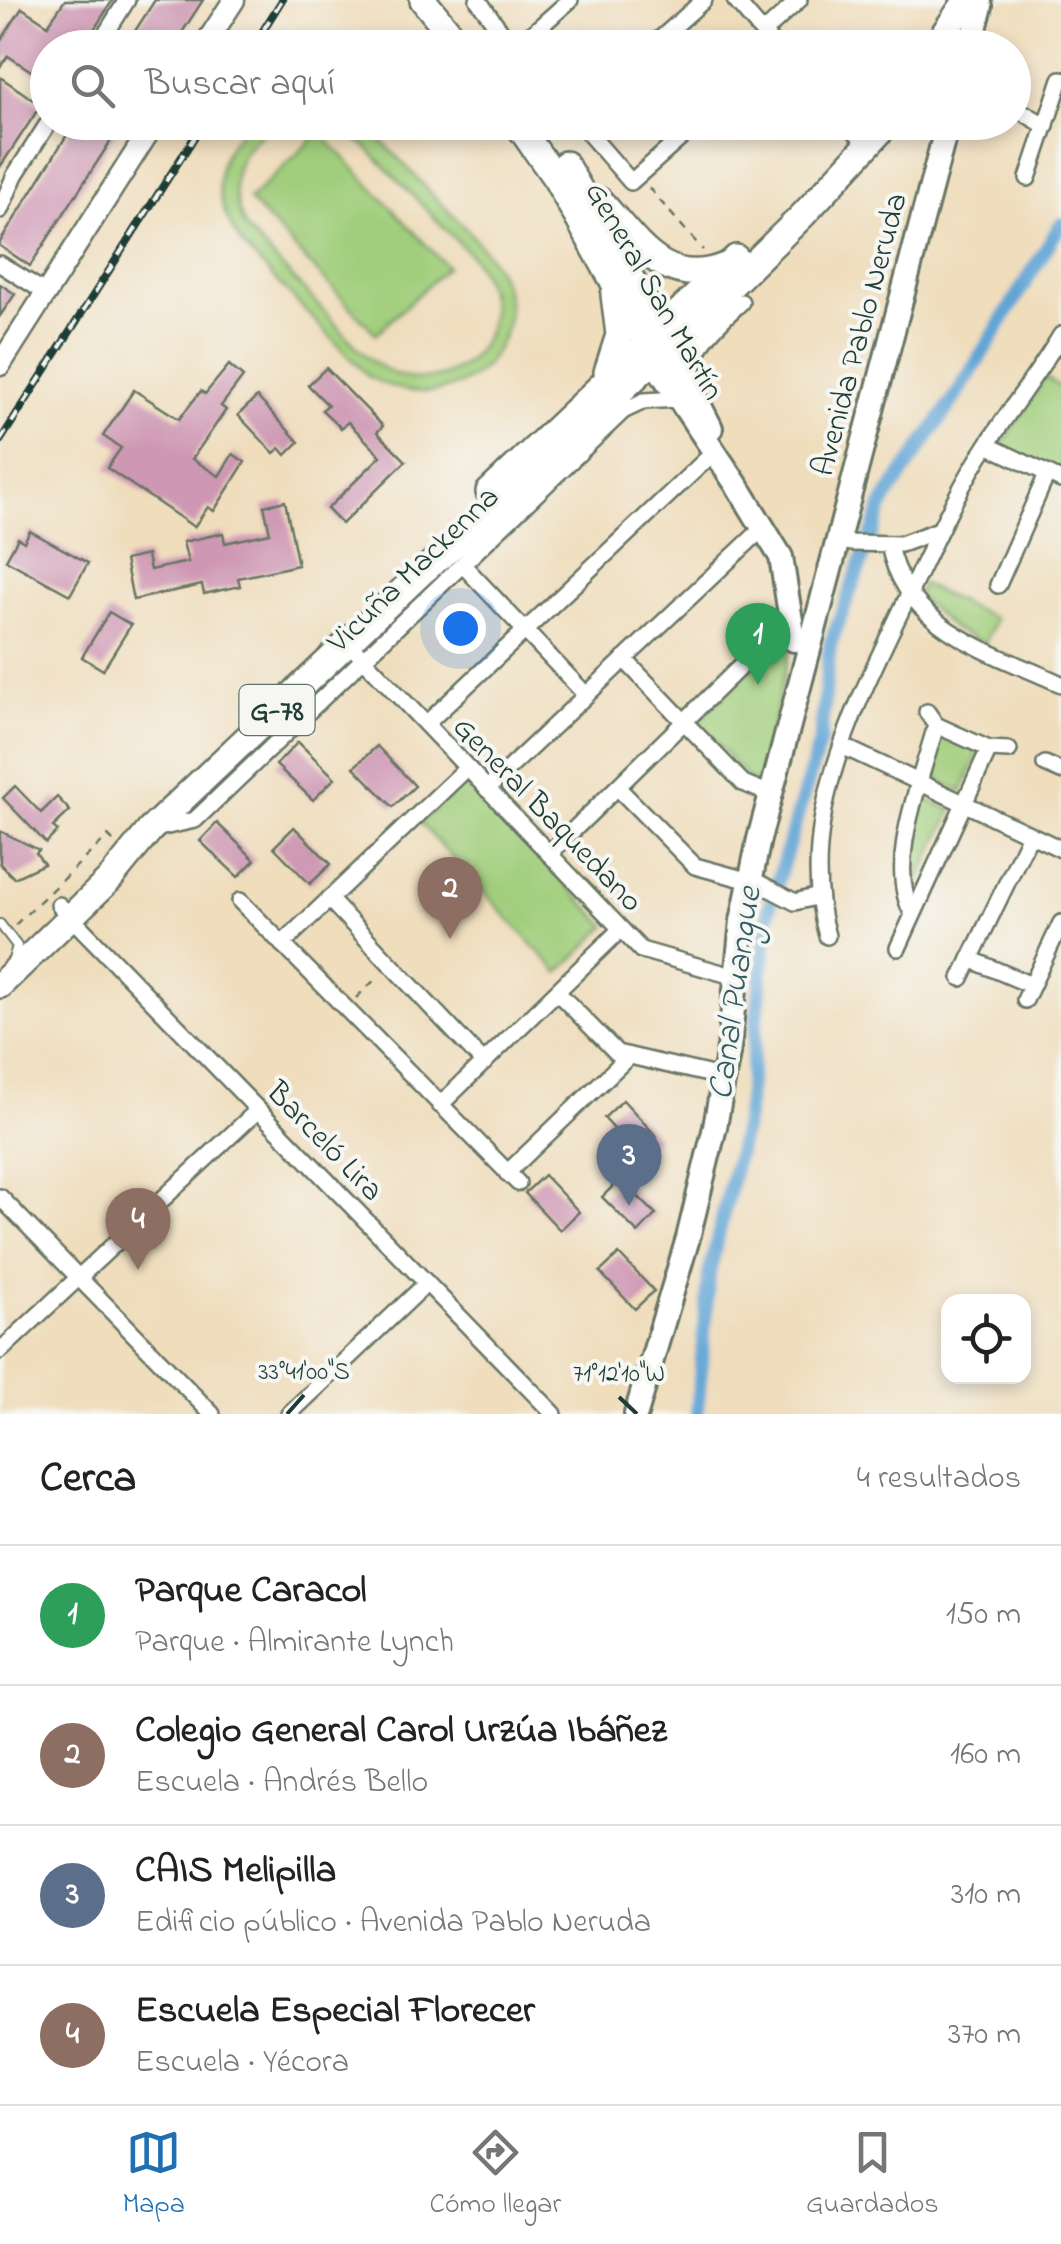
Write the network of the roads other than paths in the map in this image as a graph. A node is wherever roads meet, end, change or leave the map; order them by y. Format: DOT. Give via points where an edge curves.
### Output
graph roads {
  1 [pos="128,0"];
  2 [pos="234,0"];
  3 [pos="423,0"];
  4 [pos="478,0"];
  5 [pos="570,0"];
  6 [pos="704,0"];
  7 [pos="734,0"];
  8 [pos="798,0"];
  9 [pos="968,3"];
  10 [pos="109,30"];
  11 [pos="215,30"];
  12 [pos="447,30"];
  13 [pos="500,30"];
  14 [pos="535,30"];
  15 [pos="670,30"];
  16 [pos="761,30"];
  17 [pos="765,30"];
  18 [pos="948,30"];
  19 [pos="959,30"];
  20 [pos="969,30"];
  21 [pos="1061,79"];
  22 [pos="1031,117"];
  23 [pos="1046,126"];
  24 [pos="37,140"];
  25 [pos="144,140"];
  26 [pos="529,140"];
  27 [pos="544,140"];
  28 [pos="597,140"];
  29 [pos="679,140"];
  30 [pos="852,140"];
  31 [pos="855,140"];
  32 [pos="943,140"];
  33 [pos="568,167"];
  34 [pos="1028,178"];
  35 [pos="0,210"];
  36 [pos="0,264"];
  37 [pos="724,266"];
  38 [pos="603,267"];
  39 [pos="46,293"];
  40 [pos="741,302"];
  41 [pos="1061,335"];
  42 [pos="657,344"];
  43 [pos="1055,360"];
  44 [pos="0,365"];
  45 [pos="601,383"];
  46 [pos="686,396"];
  47 [pos="987,445"];
  48 [pos="713,454"];
  49 [pos="1054,477"];
  50 [pos="740,490"];
  51 [pos="764,528"];
  52 [pos="939,530"];
  53 [pos="836,539"];
  54 [pos="889,544"];
  55 [pos="787,563"];
  56 [pos="463,564"];
  57 [pos="826,568"];
  58 [pos="422,572"];
  59 [pos="998,586"];
  60 [pos="909,595"];
  61 [pos="802,620"];
  62 [pos="525,631"];
  63 [pos="356,651"];
  64 [pos="624,659"];
  65 [pos="1061,684"];
  66 [pos="586,695"];
  67 [pos="426,724"];
  68 [pos="686,724"];
  69 [pos="842,746"];
  70 [pos="989,750"];
  71 [pos="1009,750"];
  72 [pos="467,768"];
  73 [pos="921,783"];
  74 [pos="618,788"];
  75 [pos="487,789"];
  76 [pos="770,794"];
  77 [pos="964,804"];
  78 [pos="1030,835"];
  79 [pos="135,843"];
  80 [pos="1061,848"];
  81 [pos="549,854"];
  82 [pos="755,882"];
  83 [pos="814,897"];
  84 [pos="330,899"];
  85 [pos="240,901"];
  86 [pos="65,911"];
  87 [pos="913,914"];
  88 [pos="1061,923"];
  89 [pos="0,924"];
  90 [pos="621,929"];
  91 [pos="827,936"];
  92 [pos="282,944"];
  93 [pos="898,948"];
  94 [pos="970,959"];
  95 [pos="6,961"];
  96 [pos="736,977"];
  97 [pos="961,978"];
  98 [pos="557,992"];
  99 [pos="629,1056"];
  100 [pos="484,1063"];
  101 [pos="725,1078"];
  102 [pos="440,1105"];
  103 [pos="258,1110"];
  104 [pos="0,1196"];
  105 [pos="79,1278"];
  106 [pos="427,1283"];
  107 [pos="0,1351"];
  108 [pos="212,1414"];
  109 [pos="289,1414"];
  110 [pos="554,1414"];
  111 [pos="636,1414"];
  1 -- 10 [label="street"];
  2 -- 11 [label="street"];
  3 -- 12 [label="main road"];
  4 -- 13 [label="street"];
  5 -- 14 [label="street"];
  6 -- 15 [label="street"];
  7 -- 16 [label="street"];
  8 -- 17 [label="street"];
  9 -- 18 [label="main road"];
  9 -- 19 [label="main road"];
  9 -- 20 [label="main road"];
  21 -- 23 [label="street"];
  22 -- 23 [label="street"];
  23 -- 34 [label="street"];
  24 -- 35 [label="street"];
  25 -- 39 [label="street"];
  26 -- 38 [label="main road, General San Martín"];
  27 -- 33 [label="main road, General San Martín"];
  28 -- 29 [label="street" via="635,179"];
  30 -- 37 [label="main road, Vicuña Mackenna / G-78"];
  31 -- 42 [label="main road, Vicuña Mackenna / G-78" via="803,215"];
  32 -- 53 [label="main road, Avenida Pablo Neruda"];
  33 -- 37 [label="main road" via="653,260 687,273"];
  33 -- 42 [label="main road, General San Martín"];
  36 -- 39 [label="street"];
  37 -- 42 [label="main road, Vicuña Mackenna / G-78"];
  38 -- 42 [label="main road, General San Martín"];
  38 -- 45 [label="main road" via="619,328"];
  39 -- 44 [label="street"];
  40 -- 46 [label="street" via="700,345"];
  41 -- 43 [label="street"];
  42 -- 45 [label="main road, Vicuña Mackenna / G-78"];
  42 -- 46 [label="main road, General San Martín"];
  42 -- 58 [label="main road, Vicuña Mackenna / G-78" via="479,524"];
  43 -- 47 [label="street"];
  45 -- 58 [label="main road, Vicuña Mackenna / G-78" via="478,504"];
  46 -- 48 [label="main road, General San Martín"];
  46 -- 50 [label="main road, General San Martín"];
  46 -- 56 [label="street, Vicuña Mackenna" via="623,411"];
  47 -- 49 [label="street"];
  47 -- 52 [label="street"];
  48 -- 50 [label="main road, General San Martín"];
  48 -- 62 [label="street"];
  49 -- 59 [label="street"];
  50 -- 51 [label="main road, General San Martín"];
  51 -- 55 [label="main road, General San Martín"];
  51 -- 64 [label="street"];
  52 -- 54 [label="street"];
  52 -- 60 [label="street"];
  53 -- 54 [label="street"];
  53 -- 57 [label="main road, Avenida Pablo Neruda"];
  54 -- 60 [label="street"];
  55 -- 57 [label="main road" via="810,575"];
  55 -- 61 [label="main road, General San Martín"];
  56 -- 62 [label="street"];
  56 -- 63 [label="street, Vicuña Mackenna"];
  57 -- 61 [label="main road, Avenida Pablo Neruda"];
  58 -- 63 [label="main road, Vicuña Mackenna / G-78"];
  60 -- 65 [label="street" via="944,628"];
  60 -- 69 [label="street" via="864,683"];
  61 -- 68 [label="street"];
  61 -- 76 [label="main road, Avenida Pablo Neruda" via="792,704"];
  62 -- 66 [label="street"];
  62 -- 67 [label="street"];
  63 -- 67 [label="street, General Baquedano"];
  63 -- 79 [label="main road, Vicuña Mackenna / G-78"];
  63 -- 79 [label="street, Vicuña Mackenna" via="195,820"];
  64 -- 66 [label="street"];
  64 -- 68 [label="street"];
  66 -- 75 [label="street"];
  67 -- 72 [label="street, General Baquedano"];
  68 -- 74 [label="street"];
  68 -- 76 [label="street" via="743,782"];
  69 -- 73 [label="street"];
  69 -- 83 [label="street"];
  70 -- 71 [label="street"];
  70 -- 73 [label="street" via="932,718"];
  70 -- 77 [label="street"];
  72 -- 75 [label="street, General Baquedano"];
  72 -- 84 [label="street"];
  73 -- 77 [label="street"];
  73 -- 87 [label="street" via="902,868"];
  74 -- 81 [label="street"];
  74 -- 82 [label="street" via="692,864"];
  75 -- 81 [label="street, General Baquedano"];
  76 -- 82 [label="main road, Avenida Pablo Neruda"];
  77 -- 78 [label="street"];
  77 -- 87 [label="street"];
  78 -- 80 [label="street"];
  78 -- 94 [label="street"];
  79 -- 86 [label="main road, Vicuña Mackenna / G-78" via="110,879"];
  81 -- 90 [label="street, General Baquedano"];
  82 -- 83 [label="street" via="795,902"];
  82 -- 96 [label="main road, Avenida Pablo Neruda"];
  83 -- 91 [label="street"];
  84 -- 92 [label="street"];
  84 -- 100 [label="street"];
  85 -- 92 [label="street"];
  86 -- 95 [label="main road, Vicuña Mackenna / G-78"];
  86 -- 103 [label="street, Barceló Lira"];
  87 -- 93 [label="street"];
  88 -- 94 [label="street" via="1028,992"];
  89 -- 95 [label="lane"];
  90 -- 96 [label="street, General Baquedano" via="648,955"];
  90 -- 98 [label="street"];
  92 -- 102 [label="street"];
  94 -- 97 [label="street"];
  96 -- 101 [label="main road, Avenida Pablo Neruda"];
  98 -- 99 [label="street" via="617,1053"];
  98 -- 100 [label="street"];
  99 -- 101 [label="street"];
  99 -- 102 [label="street" via="512,1178"];
  100 -- 102 [label="street"];
  101 -- 111 [label="main road, Avenida Pablo Neruda" via="701,1189"];
  103 -- 105 [label="street"];
  103 -- 106 [label="street, Barceló Lira"];
  104 -- 105 [label="street"];
  105 -- 107 [label="street"];
  105 -- 108 [label="street"];
  106 -- 109 [label="street"];
  106 -- 110 [label="street, Barceló Lira"];
}
